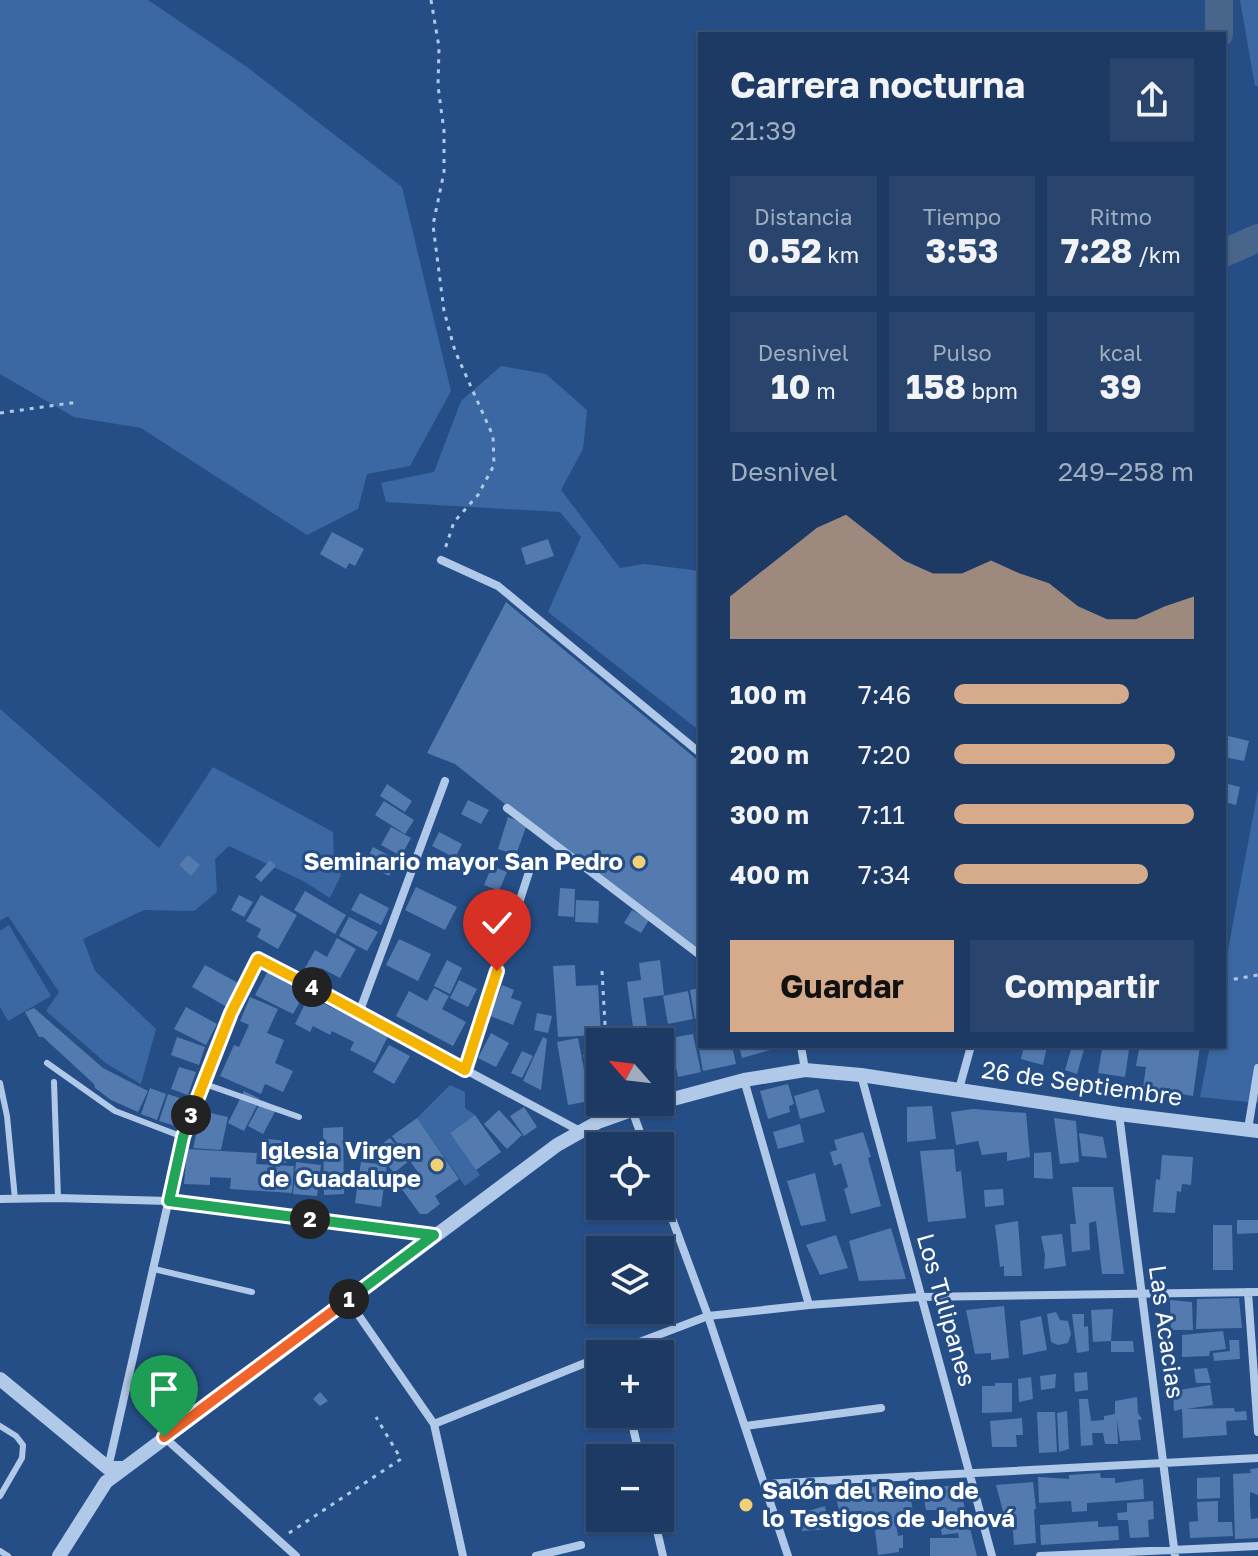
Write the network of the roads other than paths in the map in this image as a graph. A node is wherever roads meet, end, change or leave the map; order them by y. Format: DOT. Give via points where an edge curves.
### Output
graph roads {
  1 [pos="441,560"];
  2 [pos="698,751"];
  3 [pos="445,781"];
  4 [pos="507,808"];
  5 [pos="529,872"];
  6 [pos="698,953"];
  7 [pos="359,1013"];
  8 [pos="801,1048"];
  9 [pos="970,1048"];
  10 [pos="47,1063"];
  11 [pos="1258,1068"];
  12 [pos="465,1070"];
  13 [pos="805,1070"];
  14 [pos="861,1075"];
  15 [pos="744,1080"];
  16 [pos="54,1082"];
  17 [pos="0,1083"];
  18 [pos="202,1083"];
  19 [pos="959,1089"];
  20 [pos="674,1099"];
  21 [pos="1119,1114"];
  22 [pos="617,1116"];
  23 [pos="299,1117"];
  24 [pos="1253,1130"];
  25 [pos="580,1131"];
  26 [pos="183,1137"];
  27 [pos="58,1198"];
  28 [pos="0,1199"];
  29 [pos="15,1199"];
  30 [pos="169,1201"];
  31 [pos="673,1220"];
  32 [pos="434,1235"];
  33 [pos="154,1269"];
  34 [pos="252,1292"];
  35 [pos="1248,1292"];
  36 [pos="1258,1292"];
  37 [pos="1141,1294"];
  38 [pos="920,1297"];
  39 [pos="348,1300"];
  40 [pos="809,1305"];
  41 [pos="708,1316"];
  42 [pos="646,1340"];
  43 [pos="586,1363"];
  44 [pos="0,1379"];
  45 [pos="881,1408"];
  46 [pos="1,1424"];
  47 [pos="434,1424"];
  48 [pos="745,1426"];
  49 [pos="1258,1432"];
  50 [pos="164,1437"];
  51 [pos="1258,1458"];
  52 [pos="1164,1461"];
  53 [pos="112,1473"];
  54 [pos="971,1474"];
  55 [pos="764,1484"];
  56 [pos="0,1496"];
  57 [pos="657,1532"];
  58 [pos="581,1545"];
  59 [pos="1258,1546"];
  60 [pos="0,1551"];
  61 [pos="1174,1552"];
  62 [pos="8,1556"];
  63 [pos="59,1556"];
  64 [pos="296,1556"];
  65 [pos="463,1556"];
  66 [pos="536,1556"];
  67 [pos="663,1556"];
  68 [pos="788,1556"];
  69 [pos="992,1556"];
  70 [pos="1040,1556"];
  1 -- 2 [label="street" via="498,586"];
  3 -- 7 [label="street"];
  4 -- 6 [label="street"];
  5 -- 12 [label="street"];
  7 -- 12 [label="street"];
  7 -- 18 [label="street" via="258,959"];
  8 -- 13 [label="street"];
  9 -- 19 [label="street"];
  10 -- 26 [label="lane" via="115,1111"];
  11 -- 24 [label="street"];
  12 -- 25 [label="street"];
  13 -- 14 [label="street, 26 de Septiembre"];
  13 -- 15 [label="street, 26 de Septiembre"];
  14 -- 19 [label="street, 26 de Septiembre"];
  14 -- 38 [label="street, Los Tulipanes"];
  15 -- 20 [label="street, 26 de Septiembre"];
  15 -- 40 [label="street"];
  16 -- 27 [label="lane"];
  17 -- 29 [label="lane"];
  18 -- 23 [label="lane"];
  18 -- 26 [label="street"];
  19 -- 21 [label="street, 26 de Septiembre"];
  21 -- 24 [label="street, 26 de Septiembre"];
  21 -- 37 [label="street, Las Acacias"];
  22 -- 25 [label="street, 26 de Septiembre"];
  25 -- 32 [label="street, 26 de Septiembre"];
  26 -- 30 [label="street"];
  27 -- 29 [label="street"];
  27 -- 30 [label="street"];
  28 -- 29 [label="street"];
  30 -- 32 [label="street"];
  30 -- 33 [label="street"];
  31 -- 41 [label="street"];
  32 -- 39 [label="street, 26 de Septiembre"];
  33 -- 34 [label="lane"];
  33 -- 53 [label="street"];
  35 -- 36 [label="street"];
  35 -- 37 [label="street"];
  35 -- 49 [label="street"];
  37 -- 38 [label="street"];
  37 -- 52 [label="street, Las Acacias"];
  38 -- 40 [label="street"];
  38 -- 54 [label="street, Los Tulipanes"];
  39 -- 47 [label="street"];
  39 -- 50 [label="street, 26 de Septiembre"];
  40 -- 41 [label="street"];
  41 -- 42 [label="street"];
  41 -- 48 [label="street"];
  43 -- 47 [label="street"];
  44 -- 53 [label="street"];
  45 -- 48 [label="street"];
  46 -- 56 [label="lane" via="23,1445 22,1458"];
  47 -- 65 [label="street"];
  48 -- 55 [label="street"];
  50 -- 53 [label="street, 26 de Septiembre"];
  50 -- 64 [label="street"];
  51 -- 52 [label="street"];
  52 -- 54 [label="street"];
  52 -- 61 [label="street, Las Acacias"];
  53 -- 63 [label="street, 26 de Septiembre"];
  54 -- 55 [label="street"];
  54 -- 69 [label="street, Los Tulipanes"];
  55 -- 68 [label="street"];
  57 -- 67 [label="street"];
  58 -- 66 [label="street"];
  59 -- 61 [label="street"];
  60 -- 62 [label="lane"];
  61 -- 70 [label="street"];
}
